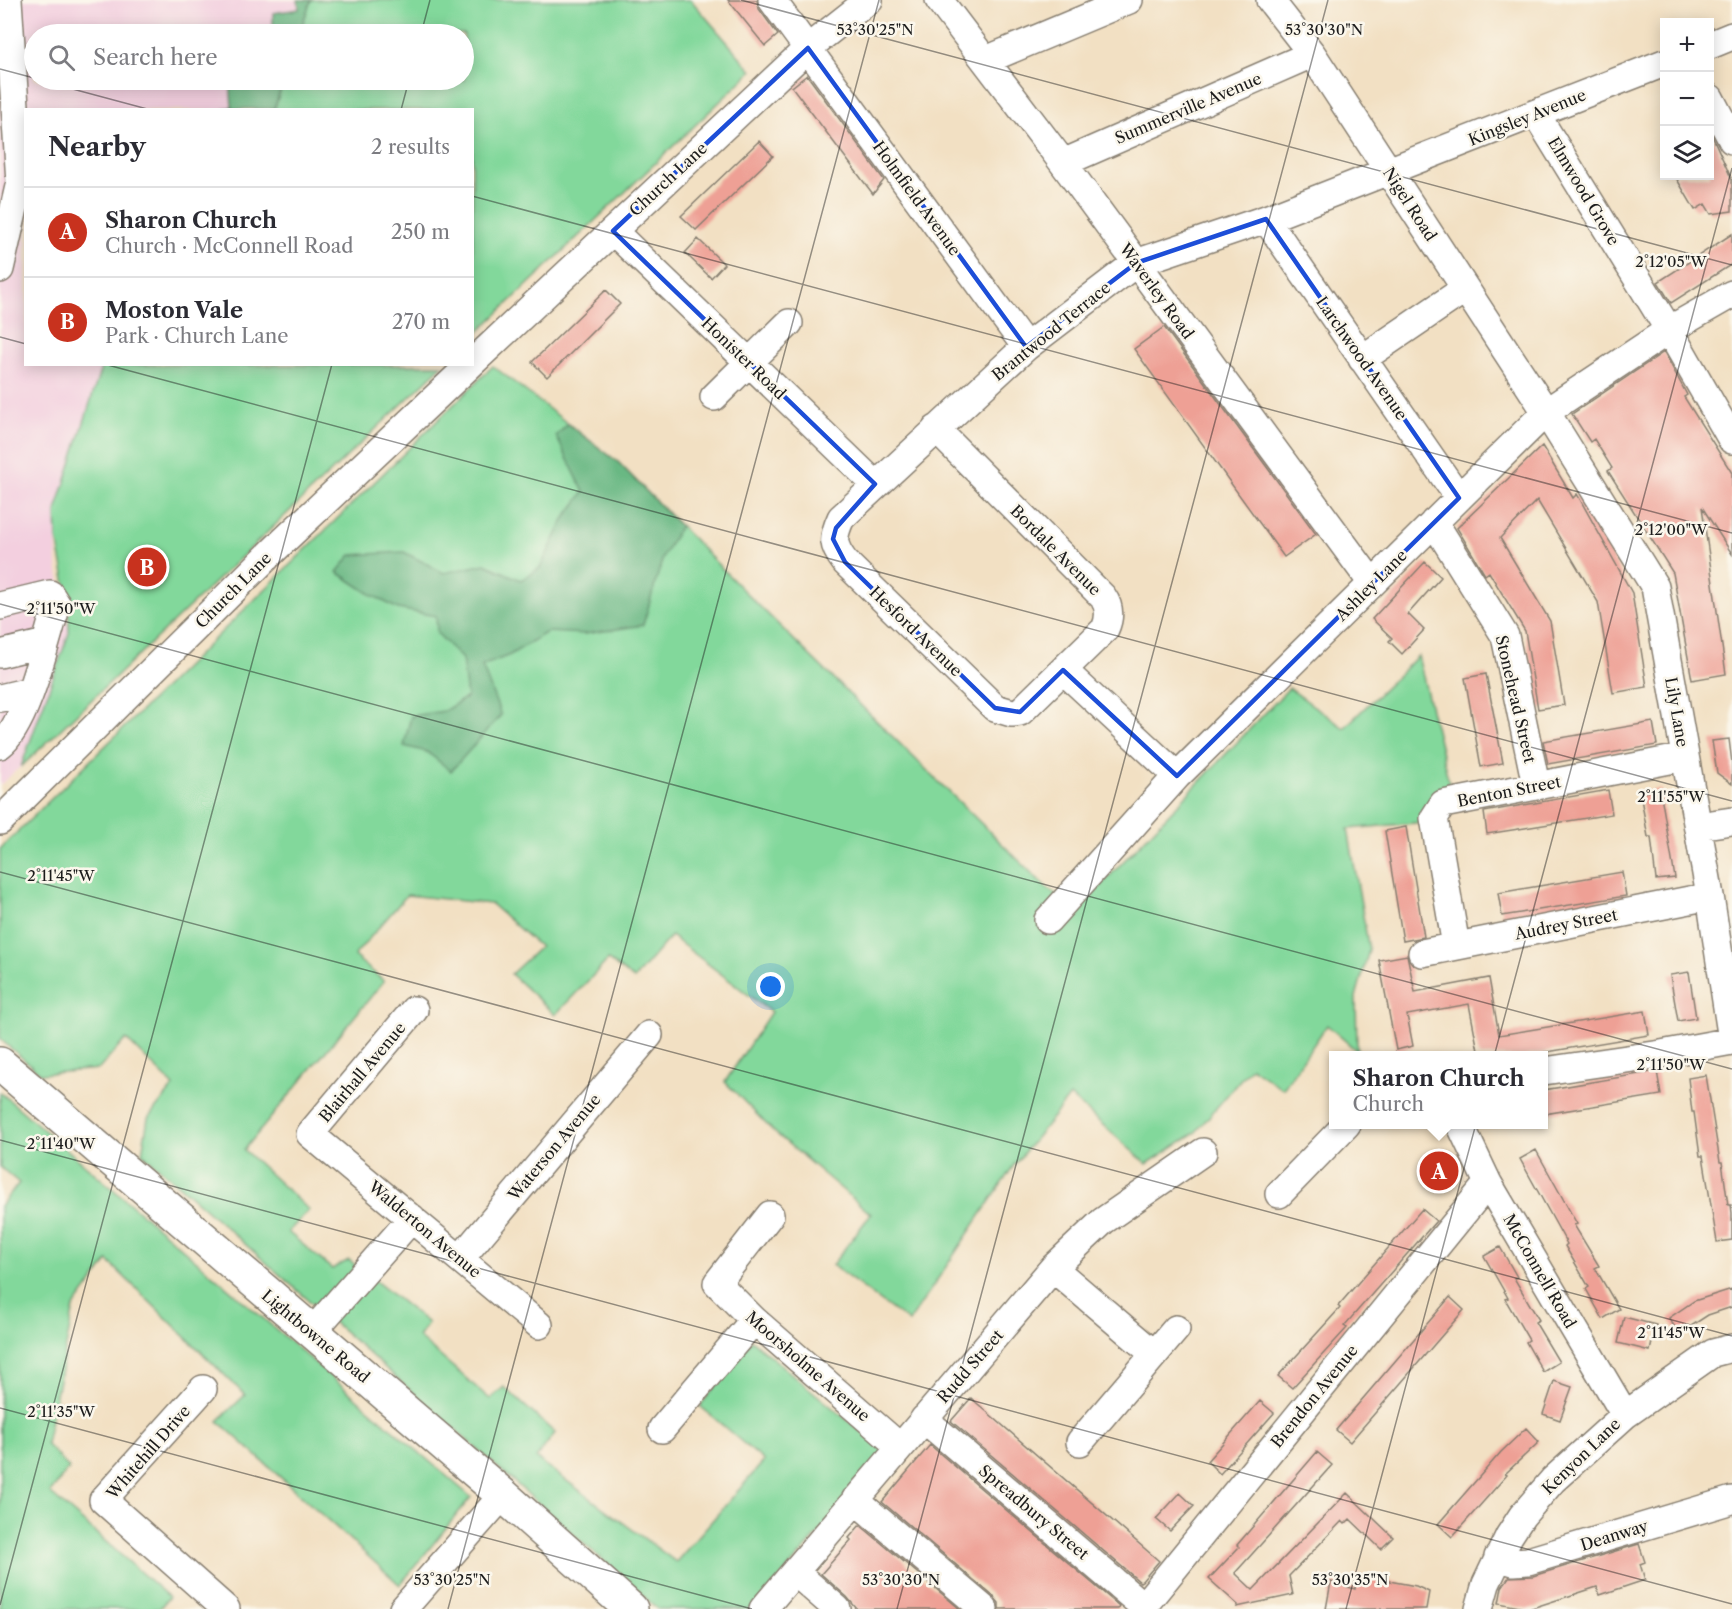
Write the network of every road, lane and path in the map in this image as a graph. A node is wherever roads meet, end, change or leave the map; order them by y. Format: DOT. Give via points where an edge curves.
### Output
graph roads {
  1 [pos="8,0"];
  2 [pos="771,0"];
  3 [pos="869,0"];
  4 [pos="939,0"];
  5 [pos="1129,0"];
  6 [pos="1270,0"];
  7 [pos="1732,36"];
  8 [pos="1714,43"];
  9 [pos="807,48"];
  10 [pos="1312,54"];
  11 [pos="986,60"];
  12 [pos="1660,65"];
  13 [pos="1714,106"];
  14 [pos="1536,114"];
  15 [pos="1732,140"];
  16 [pos="1063,163"];
  17 [pos="1389,172"];
  18 [pos="23,183"];
  19 [pos="1266,219"];
  20 [pos="613,231"];
  21 [pos="1136,263"];
  22 [pos="0,269"];
  23 [pos="1465,289"];
  24 [pos="1732,294"];
  25 [pos="789,323"];
  26 [pos="1669,330"];
  27 [pos="1026,347"];
  28 [pos="1362,359"];
  29 [pos="474,362"];
  30 [pos="749,362"];
  31 [pos="470,366"];
  32 [pos="714,397"];
  33 [pos="1546,412"];
  34 [pos="936,429"];
  35 [pos="1732,440"];
  36 [pos="876,484"];
  37 [pos="1460,498"];
  38 [pos="1434,522"];
  39 [pos="1372,583"];
  40 [pos="0,606"];
  41 [pos="45,643"];
  42 [pos="0,654"];
  43 [pos="1063,670"];
  44 [pos="30,691"];
  45 [pos="0,698"];
  46 [pos="0,746"];
  47 [pos="1685,757"];
  48 [pos="1177,776"];
  49 [pos="1536,785"];
  50 [pos="0,821"];
  51 [pos="1732,821"];
  52 [pos="1698,826"];
  53 [pos="1710,896"];
  54 [pos="1048,920"];
  55 [pos="1456,946"];
  56 [pos="1422,953"];
  57 [pos="414,1010"];
  58 [pos="649,1035"];
  59 [pos="1732,1041"];
  60 [pos="0,1064"];
  61 [pos="1548,1070"];
  62 [pos="1343,1129"];
  63 [pos="1462,1129"];
  64 [pos="310,1134"];
  65 [pos="1203,1152"];
  66 [pos="1488,1183"];
  67 [pos="1279,1194"];
  68 [pos="770,1215"];
  69 [pos="411,1218"];
  70 [pos="460,1259"];
  71 [pos="1053,1268"];
  72 [pos="754,1320"];
  73 [pos="539,1325"];
  74 [pos="1176,1329"];
  75 [pos="312,1332"];
  76 [pos="1732,1348"];
  77 [pos="1154,1354"];
  78 [pos="203,1389"];
  79 [pos="1624,1415"];
  80 [pos="924,1419"];
  81 [pos="662,1429"];
  82 [pos="1080,1442"];
  83 [pos="900,1447"];
  84 [pos="503,1495"];
  85 [pos="1732,1497"];
  86 [pos="855,1500"];
  87 [pos="1498,1557"];
  88 [pos="795,1572"];
  89 [pos="212,1605"];
  90 [pos="409,1607"];
  91 [pos="1142,1607"];
  92 [pos="631,1609"];
  93 [pos="763,1609"];
  94 [pos="837,1609"];
  95 [pos="984,1609"];
  96 [pos="1479,1609"];
  1 -- 18 [label="street"];
  2 -- 9 [label="street, Holmfield Avenue"];
  3 -- 9 [label="street, Church Lane"];
  4 -- 11 [label="street, Waverley Road"];
  5 -- 11 [label="street"];
  6 -- 10 [label="street, Nigel Road"];
  7 -- 8 [label="street"];
  9 -- 20 [label="street, Church Lane"];
  9 -- 27 [label="street, Holmfield Avenue"];
  10 -- 16 [label="street, Summerville Avenue"];
  10 -- 17 [label="street, Nigel Road"];
  11 -- 16 [label="street, Waverley Road"];
  12 -- 14 [label="street, Kingsley Avenue"];
  13 -- 15 [label="street"];
  14 -- 17 [label="street, Kingsley Avenue"];
  14 -- 26 [label="street, Elmwood Grove"];
  16 -- 21 [label="street, Waverley Road"];
  17 -- 19 [label="street, Brantwood Terrace"];
  17 -- 23 [label="street, Nigel Road"];
  18 -- 22 [label="street"];
  19 -- 21 [label="street, Brantwood Terrace"];
  19 -- 28 [label="street, Larchwood Avenue"];
  20 -- 29 [label="street, Church Lane"];
  20 -- 30 [label="street, Honister Road"];
  21 -- 27 [label="street, Brantwood Terrace"];
  21 -- 39 [label="street, Waverley Road"];
  23 -- 28 [label="street"];
  23 -- 33 [label="street, Nigel Road"];
  24 -- 26 [label="street, Ashley Lane"];
  25 -- 30 [label="street"];
  26 -- 33 [label="street, Ashley Lane"];
  26 -- 35 [label="street, Elmwood Grove"];
  27 -- 34 [label="street, Brantwood Terrace"];
  28 -- 37 [label="street, Larchwood Avenue"];
  30 -- 32 [label="street"];
  30 -- 36 [label="street, Honister Road"];
  31 -- 50 [label="street, Church Lane" via="276,548"];
  33 -- 37 [label="street, Ashley Lane"];
  33 -- 47 [label="street, Lily Lane" via="1655,587"];
  34 -- 36 [label="street, Brantwood Terrace"];
  34 -- 43 [label="street, Bordale Avenue" via="1108,604 1105,629"];
  36 -- 43 [label="street, Hesford Avenue" via="841,518 836,528 833,539 845,562 995,708 1020,712"];
  37 -- 38 [label="street, Ashley Lane"];
  38 -- 39 [label="street, Ashley Lane"];
  38 -- 49 [label="street, Stonehead Street" via="1505,636"];
  39 -- 48 [label="street, Ashley Lane"];
  40 -- 41 [label="street" via="50,594 57,605"];
  41 -- 42 [label="street"];
  41 -- 44 [label="street"];
  43 -- 48 [label="street"];
  44 -- 45 [label="street"];
  44 -- 46 [label="street" via="18,723"];
  47 -- 49 [label="street, Benton Street"];
  47 -- 52 [label="street, Lily Lane"];
  48 -- 54 [label="street, Ashley Lane"];
  49 -- 55 [label="street, Benton Street" via="1443,804 1434,818"];
  51 -- 52 [label="street"];
  52 -- 53 [label="street, Lily Lane"];
  53 -- 55 [label="street, Audrey Street"];
  53 -- 59 [label="street, Lily Lane"];
  55 -- 56 [label="street, Audrey Street"];
  57 -- 64 [label="street, Blairhall Avenue"];
  58 -- 70 [label="street, Waterson Avenue"];
  59 -- 61 [label="street"];
  60 -- 75 [label="main road, Lightbowne Road"];
  62 -- 67 [label="street"];
  63 -- 66 [label="street, McConnell Road"];
  64 -- 69 [label="street, Walderton Avenue"];
  65 -- 71 [label="street, Rudd Street" via="1103,1221"];
  66 -- 79 [label="street, McConnell Road"];
  66 -- 91 [label="street, Brendon Avenue"];
  68 -- 72 [label="street, Moorsholme Avenue" via="717,1283"];
  69 -- 70 [label="street, Walderton Avenue"];
  69 -- 75 [label="street"];
  70 -- 73 [label="street, Walderton Avenue"];
  71 -- 77 [label="street"];
  71 -- 80 [label="street, Rudd Street"];
  72 -- 81 [label="street"];
  72 -- 83 [label="street, Moorsholme Avenue"];
  74 -- 77 [label="street"];
  75 -- 84 [label="main road, Lightbowne Road"];
  76 -- 79 [label="street, Kenyon Lane" via="1713,1353"];
  77 -- 82 [label="street"];
  78 -- 89 [label="street, Whitehill Drive" via="103,1500"];
  79 -- 87 [label="street, Kenyon Lane" via="1553,1480 1522,1516"];
  80 -- 83 [label="street, Rudd Street"];
  80 -- 91 [label="street, Spreadbury Street"];
  83 -- 86 [label="street, Rudd Street"];
  84 -- 90 [label="street"];
  84 -- 92 [label="main road, Lightbowne Road"];
  85 -- 87 [label="street, Deanway" via="1528,1561"];
  86 -- 88 [label="street, Rudd Street"];
  86 -- 95 [label="street"];
  87 -- 96 [label="street, Kenyon Lane"];
  88 -- 93 [label="street, Rudd Street"];
  88 -- 94 [label="street"];
}
